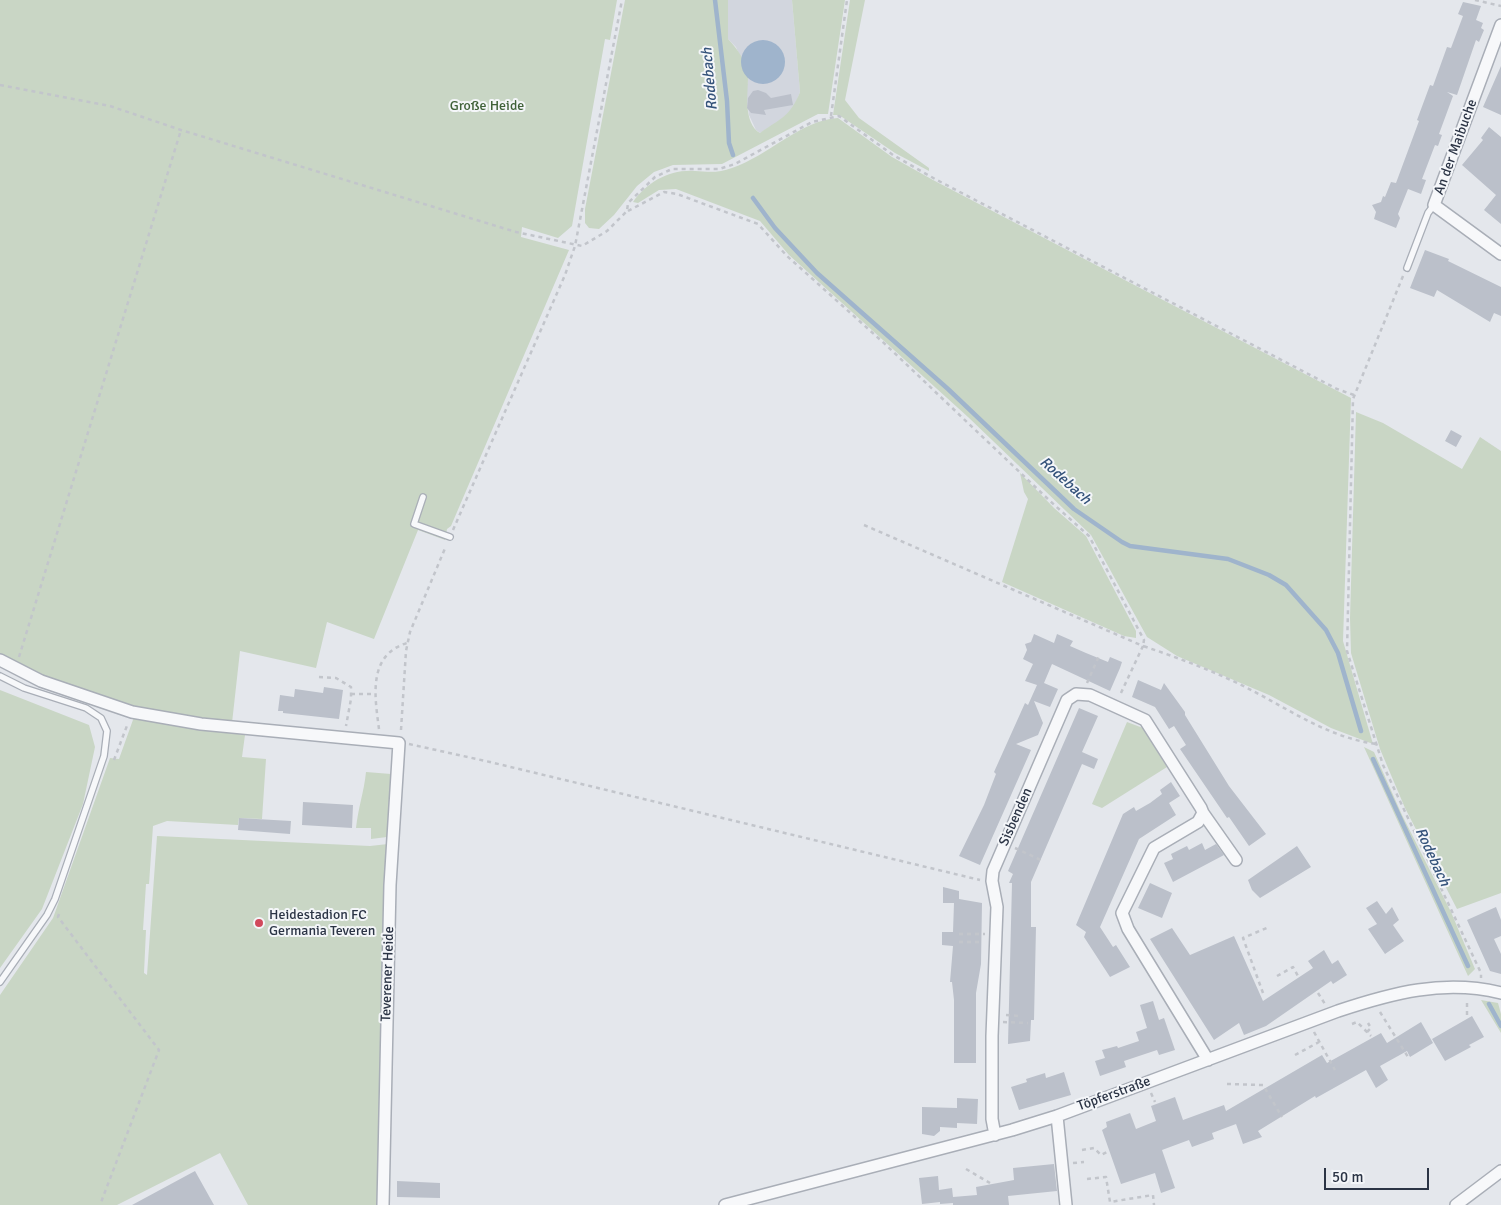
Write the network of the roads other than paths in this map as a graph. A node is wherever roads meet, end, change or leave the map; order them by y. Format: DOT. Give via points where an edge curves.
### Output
graph roads {
  1 [pos="1501,24"];
  2 [pos="1434,205"];
  3 [pos="1501,254"];
  4 [pos="1406,268"];
  5 [pos="423,497"];
  6 [pos="450,537"];
  7 [pos="0,660"];
  8 [pos="0,676"];
  9 [pos="1203,813"];
  10 [pos="1236,860"];
  11 [pos="0,982"];
  12 [pos="1501,993"];
  13 [pos="1208,1060"];
  14 [pos="1056,1116"];
  15 [pos="995,1134"];
  16 [pos="1501,1171"];
  17 [pos="382,1205"];
  18 [pos="725,1205"];
  19 [pos="1066,1205"];
  20 [pos="1456,1205"];
  1 -- 2 [label="street, An der Maibuche"];
  2 -- 3 [label="street"];
  2 -- 4 [label="lane, An der Maibuche"];
  5 -- 6 [label="lane" via="414,524"];
  7 -- 17 [label="street, Teverener Heide" via="56,686 132,712 201,724 399,743 390,884"];
  8 -- 11 [label="lane" via="24,688 86,708 102,718 107,731 104,756 55,899"];
  9 -- 10 [label="street"];
  9 -- 13 [label="street" via="1198,822 1154,848 1122,913 1128,930"];
  9 -- 15 [label="street, Sisbenden" via="1145,720 1082,694 1067,700 993,871 997,907 992,1022 992,1119"];
  12 -- 13 [label="street, Töpferstraße" via="1480,988 1408,990 1309,1022"];
  13 -- 14 [label="street, Töpferstraße"];
  14 -- 15 [label="street, Töpferstraße"];
  14 -- 19 [label="street"];
  15 -- 18 [label="street, Töpferstraße"];
  16 -- 20 [label="street"];
}
